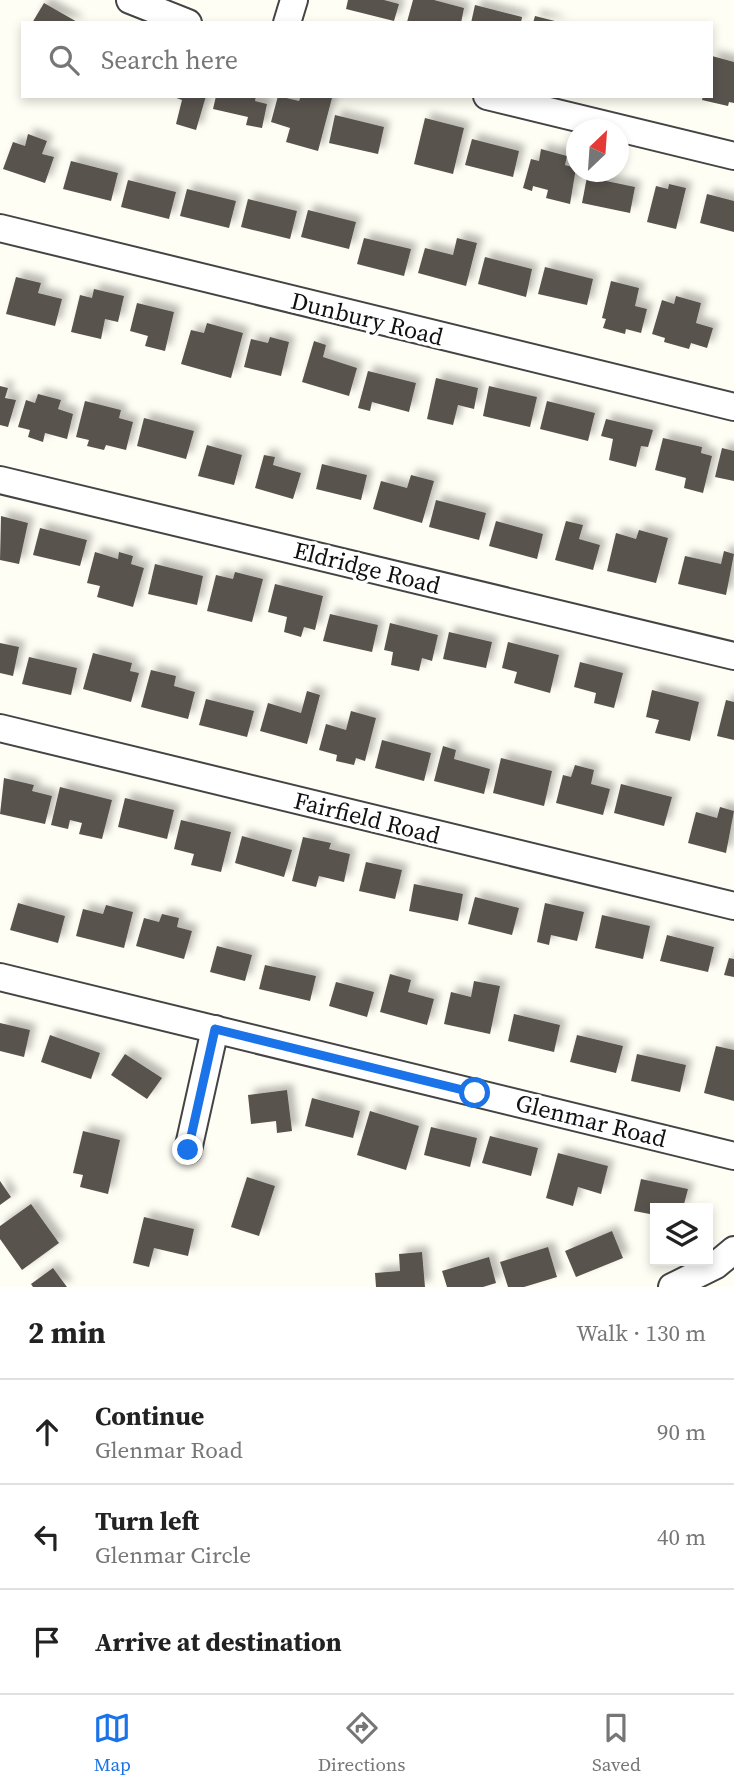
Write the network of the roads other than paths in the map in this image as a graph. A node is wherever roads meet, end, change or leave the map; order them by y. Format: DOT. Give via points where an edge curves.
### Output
graph roads {
  1 [pos="130,0"];
  2 [pos="294,0"];
  3 [pos="183,21"];
  4 [pos="289,21"];
  5 [pos="495,98"];
  6 [pos="734,156"];
  7 [pos="0,228"];
  8 [pos="734,407"];
  9 [pos="0,480"];
  10 [pos="734,656"];
  11 [pos="0,728"];
  12 [pos="734,906"];
  13 [pos="0,977"];
  14 [pos="215,1029"];
  15 [pos="188,1150"];
  16 [pos="734,1156"];
  17 [pos="734,1250"];
  18 [pos="672,1287"];
  1 -- 3 [label="street"];
  2 -- 4 [label="street"];
  5 -- 6 [label="street"];
  7 -- 8 [label="street, Dunbury Road"];
  9 -- 10 [label="street, Eldridge Road"];
  11 -- 12 [label="street, Fairfield Road"];
  13 -- 14 [label="street, Glenmar Road"];
  14 -- 15 [label="street"];
  14 -- 16 [label="street, Glenmar Road"];
  17 -- 18 [label="street" via="716,1265"];
}
